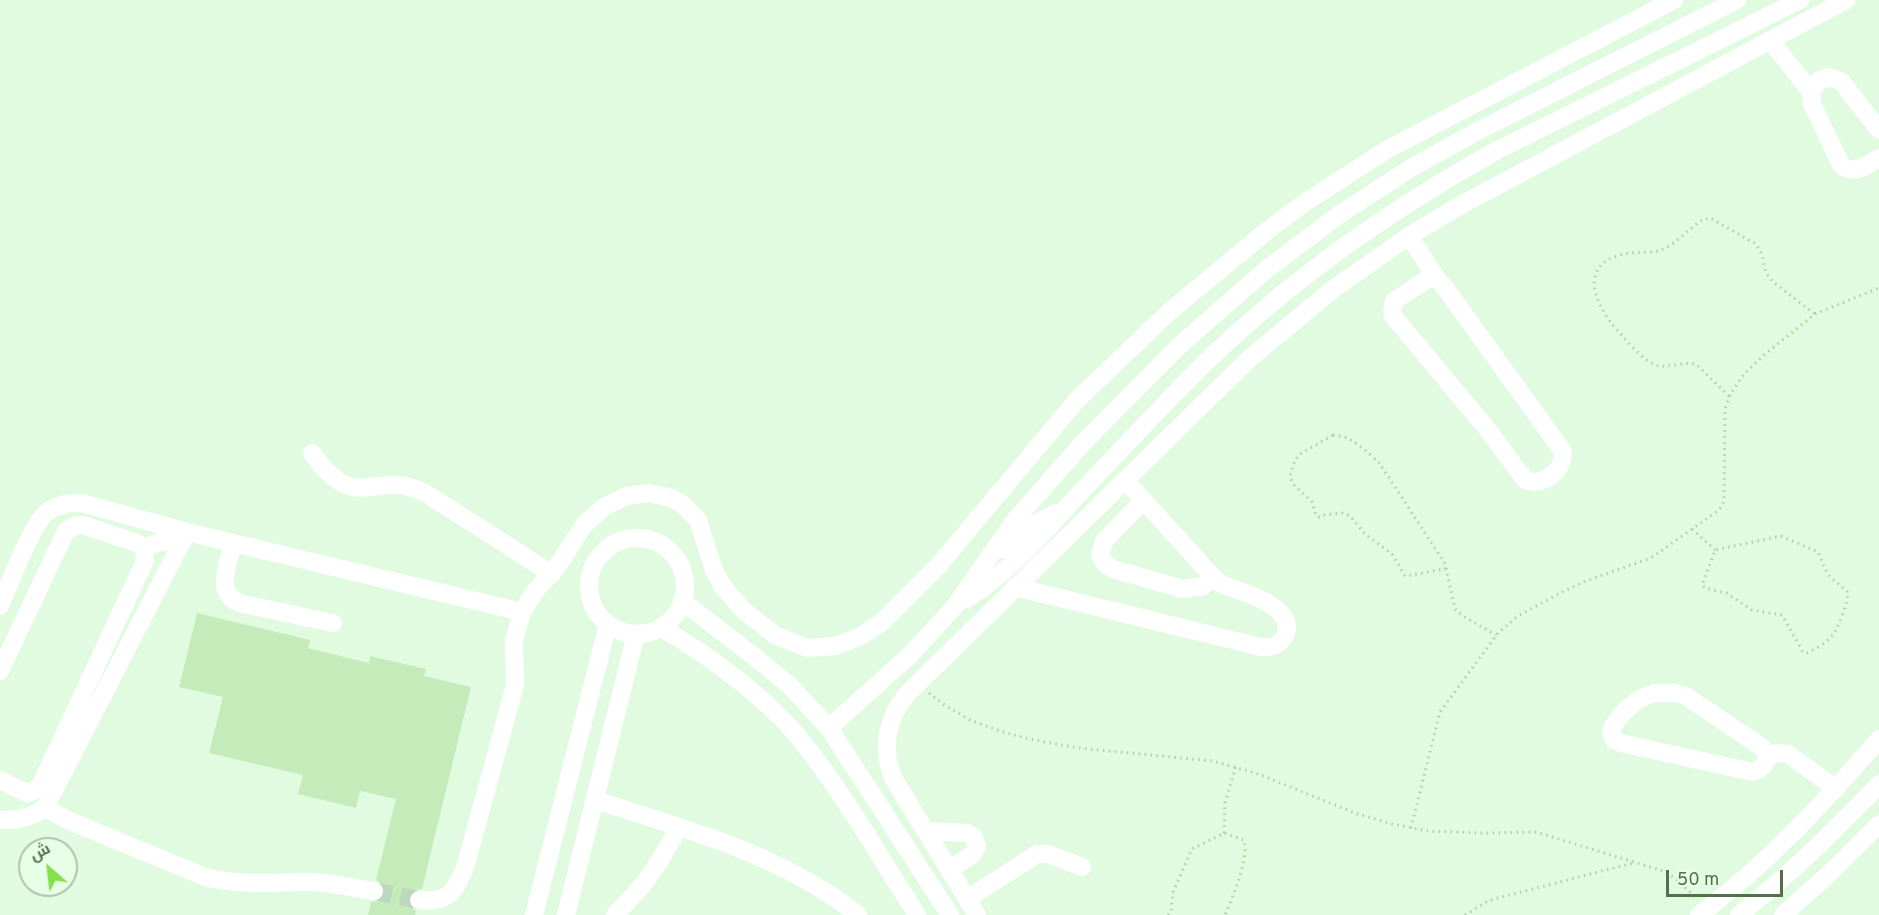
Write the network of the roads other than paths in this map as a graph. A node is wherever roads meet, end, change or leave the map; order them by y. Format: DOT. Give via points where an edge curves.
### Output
graph roads {
  1 [pos="1674,0"];
  2 [pos="1737,0"];
  3 [pos="1800,0"];
  4 [pos="1846,0"];
  5 [pos="1770,40"];
  6 [pos="1811,92"];
  7 [pos="1879,130"];
  8 [pos="1879,158"];
  9 [pos="1409,236"];
  10 [pos="1437,279"];
  11 [pos="312,453"];
  12 [pos="1125,480"];
  13 [pos="1144,500"];
  14 [pos="1064,511"];
  15 [pos="185,537"];
  16 [pos="233,543"];
  17 [pos="142,548"];
  18 [pos="992,555"];
  19 [pos="552,574"];
  20 [pos="1214,578"];
  21 [pos="1015,587"];
  22 [pos="682,601"];
  23 [pos="0,606"];
  24 [pos="956,606"];
  25 [pos="522,612"];
  26 [pos="333,623"];
  27 [pos="608,624"];
  28 [pos="660,628"];
  29 [pos="636,634"];
  30 [pos="898,666"];
  31 [pos="0,671"];
  32 [pos="918,683"];
  33 [pos="807,703"];
  34 [pos="785,722"];
  35 [pos="829,728"];
  36 [pos="1879,739"];
  37 [pos="1767,757"];
  38 [pos="0,780"];
  39 [pos="1879,784"];
  40 [pos="1835,788"];
  41 [pos="595,800"];
  42 [pos="45,808"];
  43 [pos="0,820"];
  44 [pos="1879,824"];
  45 [pos="679,827"];
  46 [pos="926,831"];
  47 [pos="1082,867"];
  48 [pos="949,870"];
  49 [pos="374,891"];
  50 [pos="967,899"];
  51 [pos="419,900"];
  52 [pos="1706,913"];
  53 [pos="534,915"];
  54 [pos="566,915"];
  55 [pos="615,915"];
  56 [pos="858,915"];
  57 [pos="918,915"];
  58 [pos="950,915"];
  59 [pos="977,915"];
  60 [pos="1739,915"];
  61 [pos="1783,915"];
  1 -- 19 [label="street" via="1388,149 1268,230 1169,312 1084,393 938,566 882,622 861,636 836,645 807,648 775,635 743,610 723,587 698,520 682,504 660,495 627,496 593,515"];
  2 -- 18 [label="street" via="1416,165 1303,241 1221,308 1140,384 1035,495"];
  3 -- 14 [label="street" via="1498,150 1373,225 1284,292 1234,336"];
  4 -- 5 [label="street"];
  5 -- 6 [label="street"];
  5 -- 9 [label="street"];
  6 -- 7 [label="street" via="1823,79 1841,81"];
  6 -- 8 [label="street" via="1812,104 1845,169 1856,171"];
  9 -- 10 [label="street"];
  9 -- 12 [label="street" via="1332,290 1249,359"];
  10 -- 10 [label="street" via="1562,450 1561,465 1542,481 1525,480 1393,316 1392,306 1398,297 1425,279"];
  11 -- 19 [label="street" via="332,477 351,487 396,484 427,494"];
  12 -- 13 [label="street"];
  12 -- 21 [label="street"];
  13 -- 20 [label="street"];
  13 -- 20 [label="street" via="1104,541 1100,550 1105,564 1183,589 1203,586"];
  14 -- 18 [label="street" via="1035,524"];
  14 -- 24 [label="street" via="985,587"];
  15 -- 16 [label="street"];
  15 -- 17 [label="street"];
  15 -- 23 [label="street" via="82,503 63,504 47,512 36,525"];
  15 -- 42 [label="street"];
  16 -- 25 [label="street"];
  16 -- 26 [label="street" via="224,579 231,598"];
  17 -- 31 [label="street" via="83,525 66,531"];
  17 -- 38 [label="street" via="144,563 41,784 27,793"];
  18 -- 24 [label="street"];
  19 -- 25 [label="street"];
  20 -- 21 [label="street" via="1280,610 1287,627 1279,644 1261,647"];
  21 -- 32 [label="street"];
  22 -- 27 [label="street" via="684,581 673,554 647,540 618,543 602,554 589,580 591,600"];
  22 -- 28 [label="street" via="674,616"];
  22 -- 33 [label="street" via="752,654"];
  24 -- 30 [label="street"];
  25 -- 51 [label="street" via="514,641 515,686 465,868 457,886 446,896 433,902"];
  27 -- 29 [label="street"];
  27 -- 53 [label="street"];
  28 -- 29 [label="street"];
  28 -- 34 [label="street" via="722,668"];
  29 -- 41 [label="street"];
  30 -- 32 [label="street"];
  30 -- 35 [label="street"];
  32 -- 46 [label="street" via="895,710 886,754 893,778"];
  33 -- 34 [label="street"];
  33 -- 35 [label="street"];
  34 -- 57 [label="street" via="818,763"];
  35 -- 58 [label="street"];
  36 -- 40 [label="street"];
  37 -- 37 [label="street" via="1758,744 1692,699 1674,693 1654,693 1636,700 1611,732 1614,740 1621,743 1752,772 1762,767"];
  37 -- 40 [label="street" via="1788,754"];
  39 -- 60 [label="street" via="1844,822"];
  40 -- 52 [label="street"];
  41 -- 45 [label="street"];
  41 -- 54 [label="street"];
  42 -- 43 [label="street" via="20,820"];
  42 -- 49 [label="street" via="205,877 256,884 311,882"];
  44 -- 61 [label="street"];
  45 -- 55 [label="street" via="642,886"];
  45 -- 56 [label="street" via="798,874"];
  46 -- 48 [label="street"];
  46 -- 48 [label="street" via="967,833 974,837 977,846 973,854"];
  47 -- 50 [label="street" via="1048,854 1037,854"];
  48 -- 50 [label="street"];
  50 -- 59 [label="street"];
}
